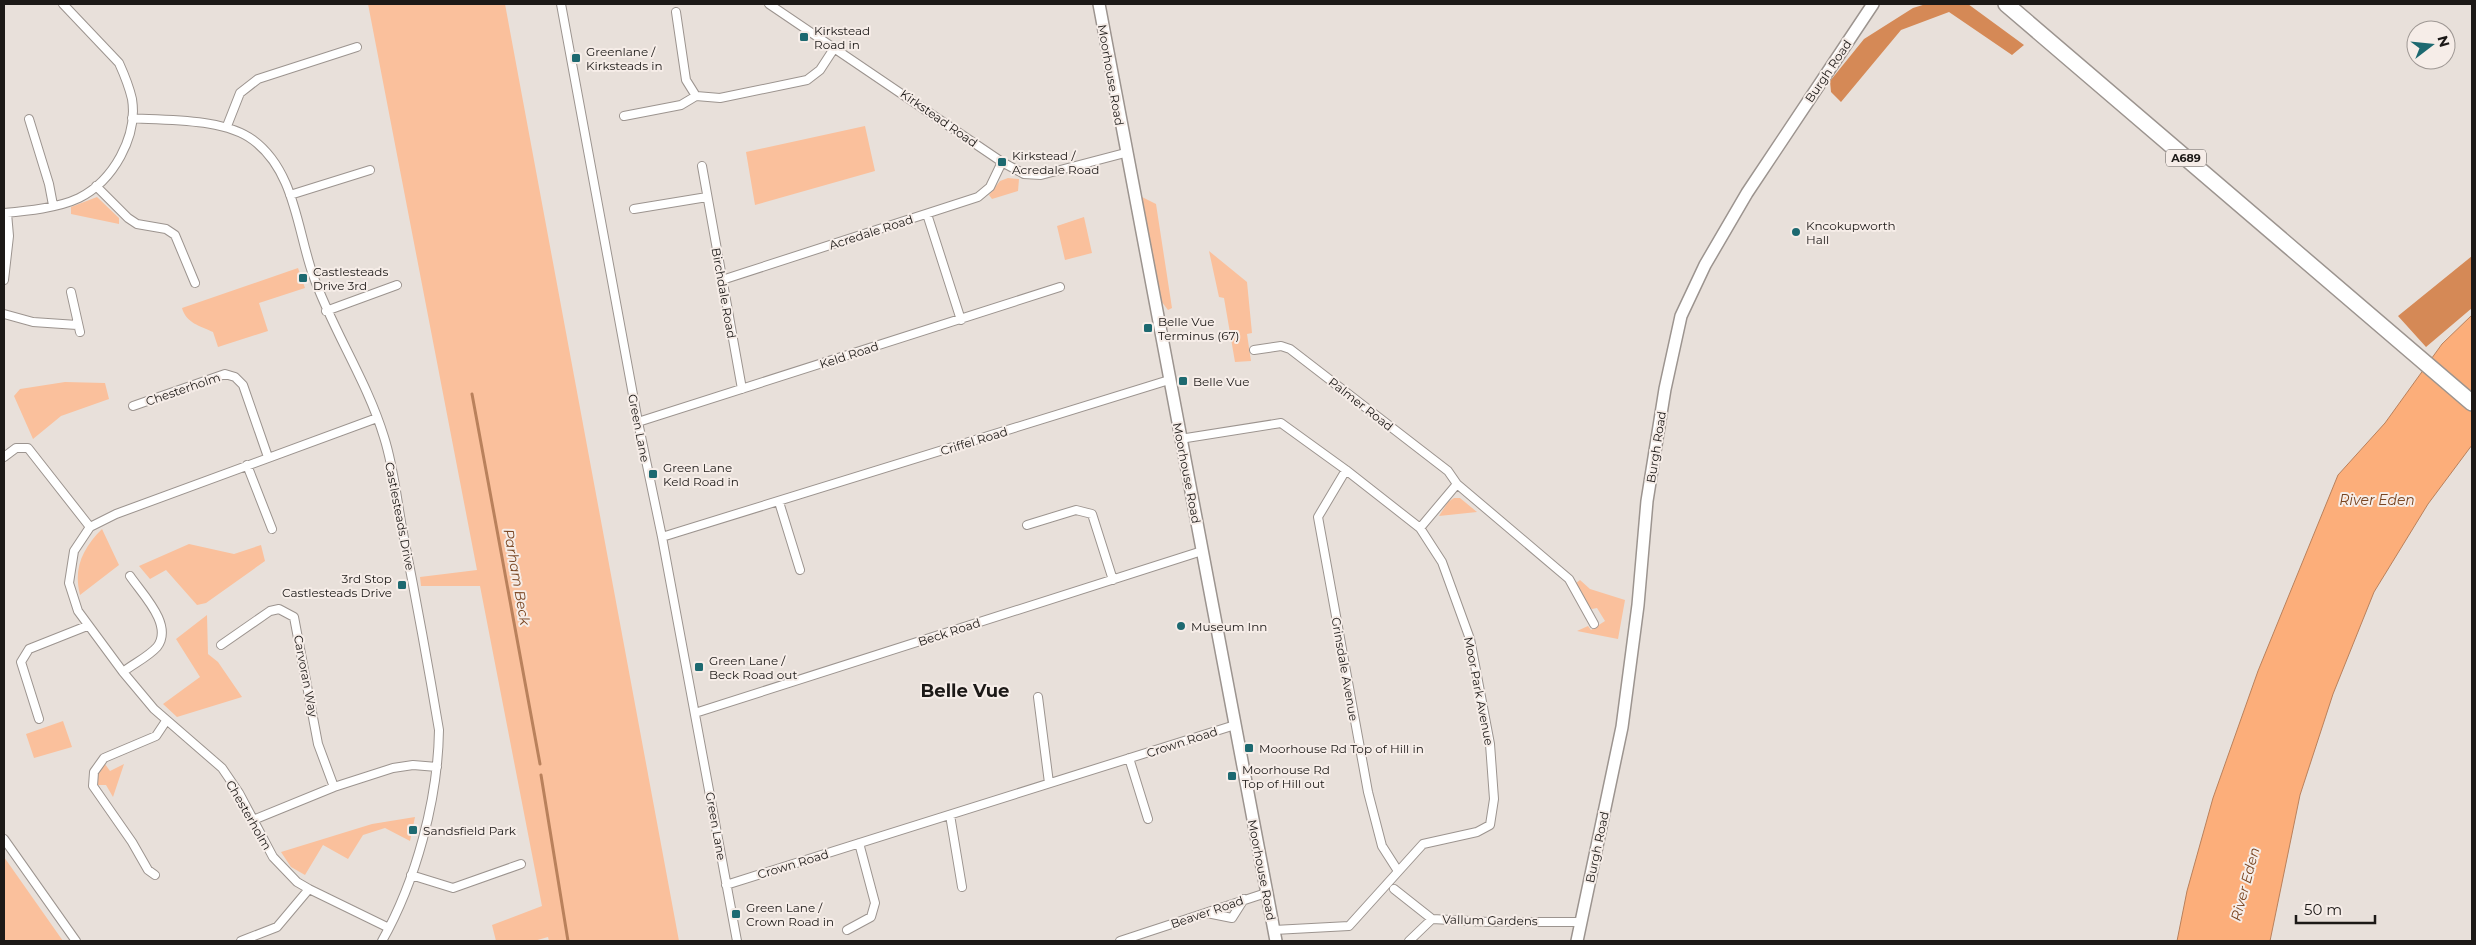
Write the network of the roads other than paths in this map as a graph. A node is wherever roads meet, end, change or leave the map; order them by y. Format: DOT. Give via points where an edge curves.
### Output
graph roads {
  1 [pos="63,4"];
  2 [pos="561,4"];
  3 [pos="769,4"];
  4 [pos="1099,4"];
  5 [pos="1874,4"];
  6 [pos="2006,4"];
  7 [pos="2016,9"];
  8 [pos="676,12"];
  9 [pos="835,47"];
  10 [pos="357,48"];
  11 [pos="696,96"];
  12 [pos="624,116"];
  13 [pos="132,118"];
  14 [pos="29,119"];
  15 [pos="227,126"];
  16 [pos="1125,153"];
  17 [pos="1002,162"];
  18 [pos="702,166"];
  19 [pos="370,170"];
  20 [pos="96,186"];
  21 [pos="290,196"];
  22 [pos="706,197"];
  23 [pos="53,205"];
  24 [pos="634,209"];
  25 [pos="5,213"];
  26 [pos="927,214"];
  27 [pos="4,280"];
  28 [pos="722,280"];
  29 [pos="195,282"];
  30 [pos="396,284"];
  31 [pos="1060,287"];
  32 [pos="70,292"];
  33 [pos="326,312"];
  34 [pos="4,314"];
  35 [pos="961,320"];
  36 [pos="1254,350"];
  37 [pos="1169,380"];
  38 [pos="742,390"];
  39 [pos="2472,403"];
  40 [pos="133,406"];
  41 [pos="377,418"];
  42 [pos="638,422"];
  43 [pos="1180,439"];
  44 [pos="4,457"];
  45 [pos="268,457"];
  46 [pos="247,465"];
  47 [pos="1346,470"];
  48 [pos="1457,484"];
  49 [pos="779,502"];
  50 [pos="1027,525"];
  51 [pos="90,527"];
  52 [pos="1420,528"];
  53 [pos="272,529"];
  54 [pos="662,537"];
  55 [pos="1202,551"];
  56 [pos="800,570"];
  57 [pos="130,576"];
  58 [pos="1113,580"];
  59 [pos="1594,624"];
  60 [pos="87,626"];
  61 [pos="221,645"];
  62 [pos="123,672"];
  63 [pos="1038,697"];
  64 [pos="696,713"];
  65 [pos="39,719"];
  66 [pos="166,721"];
  67 [pos="1235,725"];
  68 [pos="1129,758"];
  69 [pos="437,767"];
  70 [pos="1049,783"];
  71 [pos="334,787"];
  72 [pos="950,814"];
  73 [pos="1148,819"];
  74 [pos="253,820"];
  75 [pos="4,838"];
  76 [pos="859,843"];
  77 [pos="521,864"];
  78 [pos="1398,871"];
  79 [pos="155,875"];
  80 [pos="411,875"];
  81 [pos="726,885"];
  82 [pos="962,887"];
  83 [pos="309,889"];
  84 [pos="1394,889"];
  85 [pos="1266,893"];
  86 [pos="1244,899"];
  87 [pos="1206,912"];
  88 [pos="1432,919"];
  89 [pos="1581,922"];
  90 [pos="389,928"];
  91 [pos="847,930"];
  92 [pos="1275,936"];
  93 [pos="76,941"];
  94 [pos="241,941"];
  95 [pos="382,941"];
  96 [pos="737,941"];
  97 [pos="1120,941"];
  98 [pos="1409,941"];
  99 [pos="1577,941"];
  1 -- 13 [label="street" via="119,63 132,100"];
  2 -- 42 [label="street, Green Lane"];
  3 -- 9 [label="street, Kirkstead Road"];
  4 -- 16 [label="street, Moorhouse Road"];
  5 -- 89 [label="street, Burgh Road" via="1747,193 1705,265 1681,316 1665,389 1647,502 1622,727"];
  6 -- 7 [label="highway, A689"];
  7 -- 39 [label="highway, A689"];
  8 -- 11 [label="street" via="686,80"];
  9 -- 11 [label="street" via="820,70 807,80 720,98"];
  9 -- 17 [label="street, Kirkstead Road"];
  10 -- 15 [label="street" via="258,79 240,93"];
  11 -- 12 [label="street" via="681,105"];
  13 -- 15 [label="street, Castlesteads Drive"];
  13 -- 20 [label="street" via="127,144 113,169"];
  14 -- 23 [label="street"];
  15 -- 21 [label="street, Castlesteads Drive" via="253,140 272,159"];
  16 -- 17 [label="street, Kirkstead Road" via="1041,175 1024,174"];
  16 -- 37 [label="street, Moorhouse Road"];
  17 -- 26 [label="street, Acredale Road" via="990,187 978,197"];
  18 -- 22 [label="street, Birchdale Road"];
  19 -- 21 [label="street"];
  20 -- 23 [label="street" via="79,198"];
  20 -- 29 [label="street" via="137,224 166,229 175,235"];
  21 -- 33 [label="street, Castlesteads Drive" via="308,263"];
  22 -- 24 [label="street"];
  22 -- 28 [label="street, Birchdale Road"];
  23 -- 25 [label="street"];
  25 -- 27 [label="street" via="9,236"];
  26 -- 28 [label="street, Acredale Road"];
  26 -- 35 [label="street"];
  28 -- 38 [label="street, Birchdale Road"];
  30 -- 33 [label="street"];
  31 -- 35 [label="street, Keld Road"];
  32 -- 34 [label="street" via="79,328 33,322"];
  33 -- 41 [label="street, Castlesteads Drive"];
  35 -- 38 [label="street, Keld Road"];
  36 -- 48 [label="street, Palmer Road" via="1281,346 1290,349 1448,471"];
  37 -- 43 [label="street, Moorhouse Road"];
  37 -- 49 [label="street, Criffel Road"];
  38 -- 42 [label="street, Keld Road"];
  40 -- 45 [label="street, Chesterholm" via="225,374 243,385"];
  41 -- 45 [label="street, Chesterholm"];
  41 -- 69 [label="street, Castlesteads Drive" via="389,458 439,730"];
  42 -- 54 [label="street, Green Lane"];
  43 -- 47 [label="street, Moor Park Avenue" via="1281,423"];
  43 -- 55 [label="street, Moorhouse Road"];
  44 -- 51 [label="street" via="16,448 28,448"];
  45 -- 46 [label="street, Chesterholm"];
  46 -- 51 [label="street, Chesterholm" via="116,514"];
  46 -- 53 [label="street"];
  47 -- 52 [label="street, Moor Park Avenue"];
  47 -- 78 [label="street, Grinsdale Avenue" via="1318,516 1368,792 1382,846"];
  48 -- 52 [label="street"];
  48 -- 59 [label="street, Palmer Road" via="1569,578"];
  49 -- 54 [label="street, Criffel Road"];
  49 -- 56 [label="street"];
  50 -- 58 [label="street" via="1076,510 1092,514"];
  51 -- 60 [label="street, Chesterholm" via="74,550 69,583 78,611"];
  52 -- 78 [label="street, Moor Park Avenue" via="1442,562 1470,639 1490,744 1494,799 1490,825 1477,832 1423,844"];
  54 -- 64 [label="street, Green Lane"];
  55 -- 58 [label="street, Beck Road"];
  55 -- 67 [label="street, Moorhouse Road"];
  57 -- 62 [label="street" via="161,622 163,636 156,647"];
  58 -- 64 [label="street, Beck Road"];
  60 -- 62 [label="street, Chesterholm"];
  60 -- 65 [label="street" via="28,649 24,654 21,662"];
  61 -- 71 [label="street, Carvoran Way" via="270,611 279,609 294,617 318,744"];
  62 -- 66 [label="street, Chesterholm"];
  63 -- 70 [label="street"];
  64 -- 81 [label="street, Green Lane"];
  66 -- 74 [label="street, Chesterholm" via="222,768"];
  66 -- 79 [label="street" via="156,736 104,758 94,772 93,786 148,870"];
  67 -- 68 [label="street, Crown Road"];
  67 -- 85 [label="street, Moorhouse Road"];
  68 -- 70 [label="street, Crown Road"];
  68 -- 73 [label="street, Crown Road"];
  69 -- 71 [label="street" via="413,765 393,768"];
  69 -- 80 [label="street, Castlesteads Drive"];
  70 -- 72 [label="street, Crown Road"];
  71 -- 74 [label="street"];
  72 -- 76 [label="street, Crown Road"];
  72 -- 82 [label="street"];
  74 -- 83 [label="street, Chesterholm" via="281,868"];
  75 -- 93 [label="street"];
  76 -- 81 [label="street, Crown Road"];
  76 -- 91 [label="street" via="875,903 872,917"];
  77 -- 80 [label="street" via="453,888"];
  78 -- 92 [label="street, Moor Park Avenue" via="1348,926"];
  80 -- 90 [label="street, Castlesteads Drive"];
  81 -- 96 [label="street, Green Lane"];
  83 -- 90 [label="street, Chesterholm"];
  83 -- 94 [label="street" via="277,927"];
  84 -- 88 [label="street"];
  85 -- 86 [label="street, Beaver Road"];
  85 -- 92 [label="street, Moorhouse Road"];
  86 -- 87 [label="street, Beaver Road"];
  86 -- 87 [label="street" via="1232,918"];
  87 -- 97 [label="street, Beaver Road"];
  88 -- 89 [label="street, Vallum Gardens"];
  88 -- 98 [label="street, Vallum Gardens"];
  89 -- 99 [label="street, Burgh Road"];
  90 -- 95 [label="street, Castlesteads Drive"];
}
